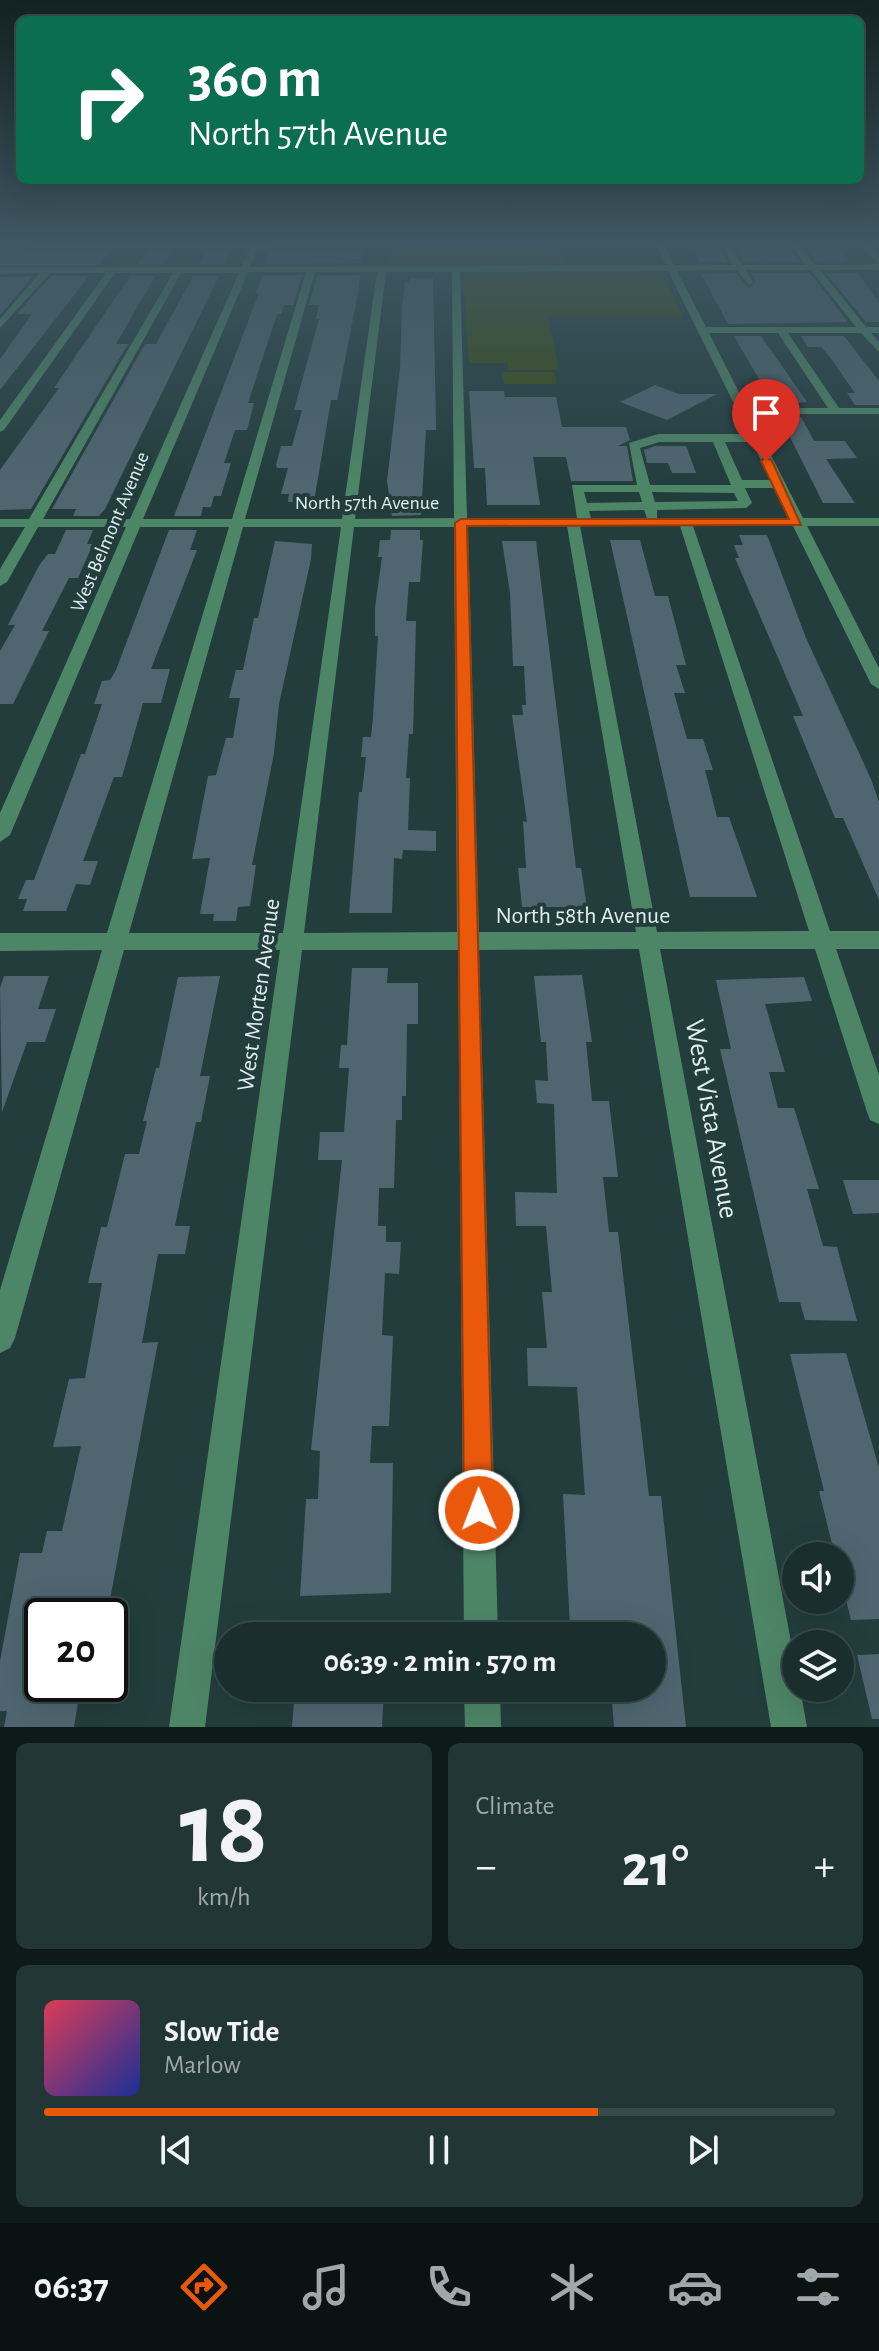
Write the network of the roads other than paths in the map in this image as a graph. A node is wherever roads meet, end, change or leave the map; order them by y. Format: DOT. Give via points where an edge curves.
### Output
graph roads {
  1 [pos="73,326"];
  2 [pos="147,326"];
  3 [pos="221,326"];
  4 [pos="295,326"];
  5 [pos="375,326"];
  6 [pos="457,326"];
  7 [pos="701,326"];
  8 [pos="860,326"];
  9 [pos="703,330"];
  10 [pos="781,330"];
  11 [pos="864,330"];
  12 [pos="879,330"];
  13 [pos="879,349"];
  14 [pos="742,411"];
  15 [pos="836,411"];
  16 [pos="879,411"];
  17 [pos="0,428"];
  18 [pos="718,438"];
  19 [pos="755,438"];
  20 [pos="778,484"];
  21 [pos="738,486"];
  22 [pos="644,488"];
  23 [pos="649,506"];
  24 [pos="580,517"];
  25 [pos="654,522"];
  26 [pos="685,522"];
  27 [pos="797,522"];
  28 [pos="879,522"];
  29 [pos="0,523"];
  30 [pos="34,523"];
  31 [pos="237,523"];
  32 [pos="349,523"];
  33 [pos="461,523"];
  34 [pos="136,524"];
  35 [pos="0,582"];
  36 [pos="879,684"];
  37 [pos="0,835"];
  38 [pos="879,940"];
  39 [pos="649,941"];
  40 [pos="822,941"];
  41 [pos="0,942"];
  42 [pos="116,942"];
  43 [pos="292,942"];
  44 [pos="468,942"];
  45 [pos="879,1112"];
  46 [pos="0,1338"];
  47 [pos="481,1622"];
  48 [pos="482,1702"];
  49 [pos="187,1727"];
  50 [pos="483,1727"];
  51 [pos="789,1727"];
  1 -- 17 [label="street"];
  2 -- 30 [label="street"];
  3 -- 34 [label="street, West Belmont Avenue"];
  4 -- 31 [label="street"];
  5 -- 32 [label="street, West Morten Avenue"];
  6 -- 33 [label="street"];
  7 -- 9 [label="street"];
  8 -- 11 [label="street"];
  9 -- 10 [label="street"];
  9 -- 14 [label="street"];
  10 -- 11 [label="street"];
  10 -- 15 [label="street"];
  11 -- 12 [label="street"];
  11 -- 13 [label="street"];
  14 -- 15 [label="street"];
  14 -- 19 [label="street"];
  15 -- 16 [label="street"];
  18 -- 19 [label="street"];
  18 -- 21 [label="street"];
  18 -- 22 [label="street" via="638,442 633,446"];
  19 -- 20 [label="street"];
  20 -- 21 [label="street"];
  20 -- 27 [label="street"];
  21 -- 22 [label="street"];
  21 -- 23 [label="street" via="745,503 741,505"];
  22 -- 23 [label="street"];
  22 -- 24 [label="street" via="577,488"];
  23 -- 24 [label="street"];
  23 -- 25 [label="street"];
  24 -- 25 [label="street, North 57th Avenue"];
  24 -- 33 [label="street, North 57th Avenue"];
  24 -- 39 [label="street, West Vista Avenue"];
  25 -- 26 [label="street, North 57th Avenue"];
  26 -- 27 [label="street, North 57th Avenue"];
  26 -- 40 [label="street"];
  27 -- 28 [label="street, North 57th Avenue"];
  27 -- 36 [label="street"];
  29 -- 30 [label="street, North 57th Avenue"];
  30 -- 34 [label="street, North 57th Avenue"];
  30 -- 35 [label="street"];
  31 -- 32 [label="street, North 57th Avenue"];
  31 -- 34 [label="street, North 57th Avenue"];
  31 -- 42 [label="street"];
  32 -- 33 [label="street, North 57th Avenue"];
  32 -- 43 [label="street, West Morten Avenue"];
  33 -- 44 [label="street"];
  34 -- 37 [label="street, West Belmont Avenue"];
  38 -- 40 [label="street, North 58th Avenue"];
  39 -- 40 [label="street, North 58th Avenue"];
  39 -- 44 [label="street, North 58th Avenue"];
  39 -- 51 [label="street, West Vista Avenue"];
  40 -- 45 [label="street"];
  41 -- 42 [label="street, North 58th Avenue"];
  42 -- 43 [label="street, North 58th Avenue"];
  42 -- 46 [label="street"];
  43 -- 44 [label="street, North 58th Avenue"];
  43 -- 49 [label="street, West Morten Avenue"];
  44 -- 47 [label="street"];
  48 -- 50 [label="street"];
}
